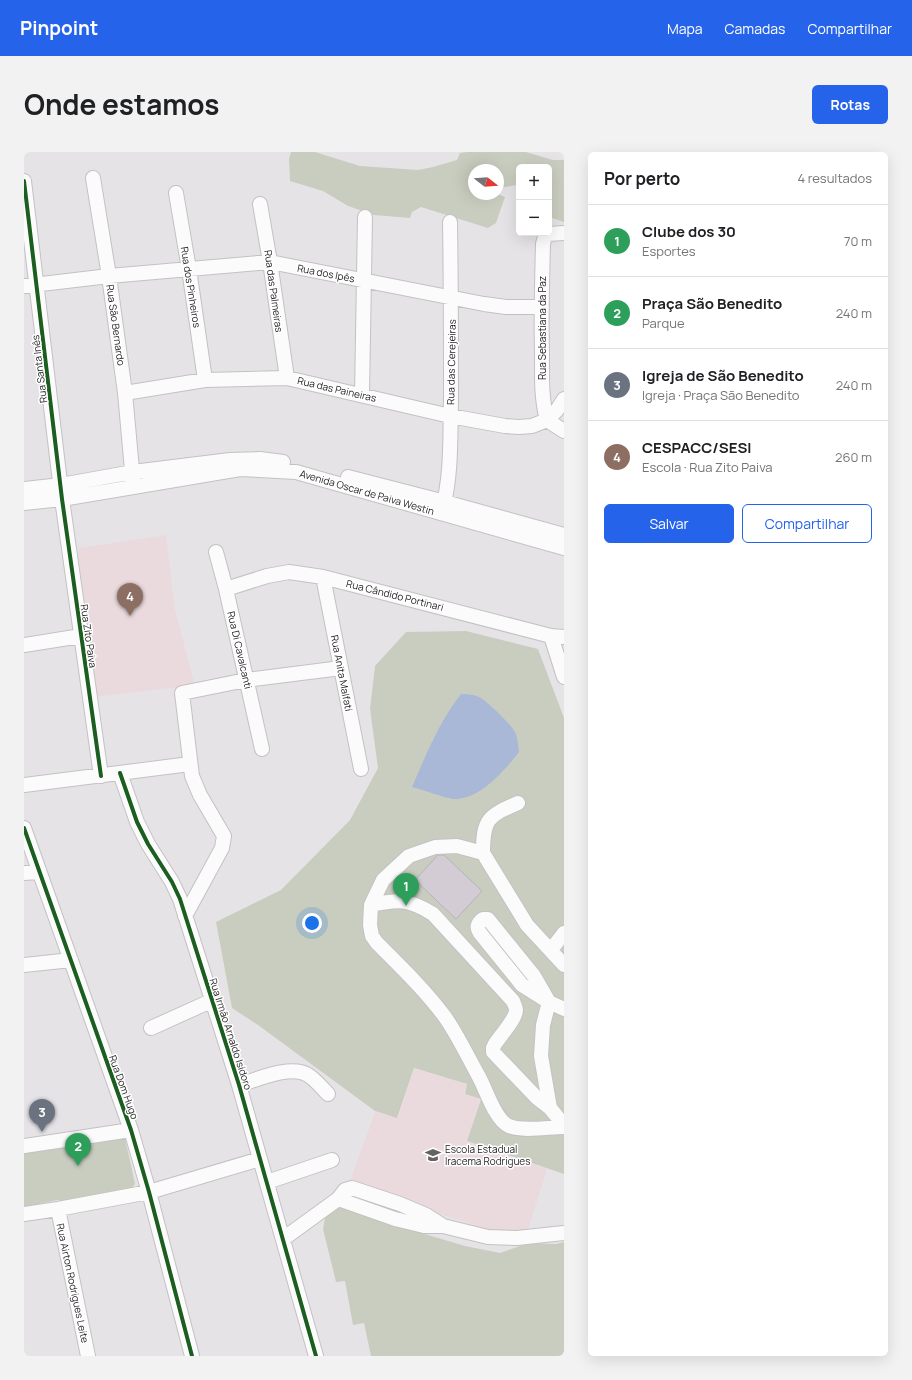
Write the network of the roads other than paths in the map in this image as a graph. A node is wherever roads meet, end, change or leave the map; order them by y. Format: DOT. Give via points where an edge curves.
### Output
graph roads {
  1 [pos="93,178"];
  2 [pos="24,181"];
  3 [pos="176,194"];
  4 [pos="260,204"];
  5 [pos="364,217"];
  6 [pos="450,222"];
  7 [pos="564,233"];
  8 [pos="270,262"];
  9 [pos="189,268"];
  10 [pos="109,276"];
  11 [pos="364,281"];
  12 [pos="31,286"];
  13 [pos="452,298"];
  14 [pos="541,307"];
  15 [pos="286,378"];
  16 [pos="205,380"];
  17 [pos="125,393"];
  18 [pos="362,395"];
  19 [pos="564,399"];
  20 [pos="450,416"];
  21 [pos="547,420"];
  22 [pos="564,431"];
  23 [pos="296,468"];
  24 [pos="133,472"];
  25 [pos="133,486"];
  26 [pos="24,489"];
  27 [pos="61,492"];
  28 [pos="24,504"];
  29 [pos="443,507"];
  30 [pos="564,536"];
  31 [pos="564,548"];
  32 [pos="216,552"];
  33 [pos="323,577"];
  34 [pos="226,589"];
  35 [pos="81,636"];
  36 [pos="558,636"];
  37 [pos="24,645"];
  38 [pos="341,668"];
  39 [pos="564,677"];
  40 [pos="246,680"];
  41 [pos="262,750"];
  42 [pos="190,764"];
  43 [pos="360,769"];
  44 [pos="120,773"];
  45 [pos="101,776"];
  46 [pos="24,785"];
  47 [pos="518,803"];
  48 [pos="24,828"];
  49 [pos="483,853"];
  50 [pos="39,872"];
  51 [pos="24,873"];
  52 [pos="371,905"];
  53 [pos="185,916"];
  54 [pos="564,933"];
  55 [pos="552,950"];
  56 [pos="71,960"];
  57 [pos="24,965"];
  58 [pos="564,965"];
  59 [pos="211,1000"];
  60 [pos="549,1002"];
  61 [pos="564,1009"];
  62 [pos="151,1028"];
  63 [pos="239,1085"];
  64 [pos="328,1094"];
  65 [pos="550,1108"];
  66 [pos="564,1126"];
  67 [pos="131,1130"];
  68 [pos="24,1146"];
  69 [pos="260,1160"];
  70 [pos="332,1160"];
  71 [pos="267,1182"];
  72 [pos="364,1191"];
  73 [pos="149,1192"];
  74 [pos="338,1199"];
  75 [pos="400,1204"];
  76 [pos="359,1206"];
  77 [pos="58,1209"];
  78 [pos="24,1214"];
  79 [pos="395,1219"];
  80 [pos="443,1226"];
  81 [pos="564,1233"];
  82 [pos="283,1239"];
  83 [pos="88,1356"];
  84 [pos="192,1356"];
  85 [pos="316,1356"];
  1 -- 10 [label="street, Rua São Bernardo"];
  2 -- 12 [label="street, Rua Santa Inês"];
  3 -- 9 [label="street, Rua dos Pinheiros"];
  4 -- 8 [label="street, Rua das Palmeiras"];
  5 -- 11 [label="street"];
  6 -- 13 [label="street, Rua das Cerejeiras"];
  7 -- 14 [label="street, Rua Sebastiana da Paz" via="545,236"];
  8 -- 9 [label="street, Rua dos Ipês"];
  8 -- 11 [label="street, Rua dos Ipês"];
  8 -- 15 [label="street, Rua das Palmeiras"];
  9 -- 10 [label="street, Rua dos Ipês"];
  9 -- 16 [label="street, Rua dos Pinheiros"];
  10 -- 12 [label="street, Rua dos Ipês"];
  10 -- 17 [label="street, Rua São Bernardo"];
  11 -- 13 [label="street, Rua dos Ipês"];
  11 -- 18 [label="street"];
  12 -- 27 [label="street, Rua Santa Inês"];
  13 -- 14 [label="street, Rua dos Ipês" via="506,307"];
  13 -- 20 [label="street, Rua das Cerejeiras"];
  14 -- 21 [label="street, Rua Sebastiana da Paz" via="543,400"];
  15 -- 16 [label="street, Rua das Paineiras"];
  15 -- 18 [label="street, Rua das Paineiras"];
  16 -- 17 [label="street, Rua das Paineiras"];
  17 -- 24 [label="street, Rua São Bernardo"];
  18 -- 20 [label="street, Rua das Paineiras"];
  19 -- 21 [label="street"];
  20 -- 21 [label="street, Rua das Paineiras" via="519,427 532,426"];
  20 -- 29 [label="street, Rua das Cerejeiras" via="449,467"];
  21 -- 22 [label="street"];
  23 -- 24 [label="street, Avenida Oscar de Paiva Westin" via="260,459 230,460"];
  23 -- 25 [label="street, Avenida Oscar de Paiva Westin" via="240,469"];
  23 -- 29 [label="street, Avenida Oscar de Paiva Westin"];
  24 -- 25 [label="street, Rua São Bernardo"];
  24 -- 27 [label="street, Avenida Oscar de Paiva Westin"];
  25 -- 27 [label="street, Avenida Oscar de Paiva Westin"];
  26 -- 27 [label="street, Avenida Oscar de Paiva Westin"];
  27 -- 28 [label="street, Avenida Oscar de Paiva Westin"];
  27 -- 35 [label="street, Rua Zito Paiva"];
  29 -- 30 [label="street, Avenida Oscar de Paiva Westin"];
  29 -- 31 [label="street, Avenida Oscar de Paiva Westin"];
  32 -- 34 [label="street, Rua Di Cavalcanti"];
  33 -- 34 [label="street, Rua Cândido Portinari" via="289,572"];
  33 -- 36 [label="street, Rua Cândido Portinari"];
  33 -- 38 [label="street, Rua Anita Malfati"];
  34 -- 40 [label="street, Rua Di Cavalcanti"];
  35 -- 37 [label="street"];
  35 -- 45 [label="street, Rua Zito Paiva"];
  36 -- 39 [label="street"];
  38 -- 40 [label="street"];
  38 -- 43 [label="street, Rua Anita Malfati"];
  40 -- 41 [label="street, Rua Di Cavalcanti"];
  40 -- 42 [label="street" via="182,693"];
  42 -- 44 [label="street"];
  42 -- 53 [label="street" via="200,795 224,836 222,848"];
  44 -- 45 [label="street"];
  44 -- 53 [label="street, Rua Irmão Arnaldo Isidoro" via="137,822 172,882"];
  45 -- 46 [label="street"];
  47 -- 49 [label="street" via="497,812 486,824"];
  48 -- 50 [label="street, Rua Dom Hugo"];
  49 -- 52 [label="street" via="457,846 435,847 409,856 383,880"];
  49 -- 55 [label="street" via="527,924"];
  50 -- 51 [label="street"];
  50 -- 56 [label="street, Rua Dom Hugo"];
  52 -- 65 [label="street" via="399,900 420,906 433,914 512,1001 516,1008 514,1018 495,1044 493,1052"];
  52 -- 66 [label="street" via="372,936 446,1018 503,1122 510,1127 522,1129"];
  53 -- 59 [label="street, Rua Irmão Arnaldo Isidoro"];
  54 -- 55 [label="street"];
  55 -- 58 [label="street"];
  56 -- 57 [label="street"];
  56 -- 67 [label="street, Rua Dom Hugo"];
  59 -- 62 [label="street"];
  59 -- 63 [label="street, Rua Irmão Arnaldo Isidoro"];
  60 -- 60 [label="street" via="522,985 480,933 478,923 488,919 534,976"];
  60 -- 61 [label="street"];
  60 -- 65 [label="street" via="543,1025 541,1056"];
  63 -- 64 [label="street" via="281,1073 300,1071"];
  63 -- 69 [label="street, Rua Irmão Arnaldo Isidoro"];
  65 -- 66 [label="street"];
  67 -- 68 [label="street"];
  67 -- 73 [label="street, Rua Dom Hugo"];
  69 -- 71 [label="street, Rua Irmão Arnaldo Isidoro"];
  69 -- 73 [label="street"];
  70 -- 71 [label="street"];
  71 -- 82 [label="street, Rua Irmão Arnaldo Isidoro"];
  72 -- 74 [label="street" via="348,1188"];
  72 -- 75 [label="street"];
  72 -- 76 [label="street"];
  73 -- 77 [label="street"];
  73 -- 84 [label="street, Rua Dom Hugo"];
  74 -- 76 [label="street"];
  74 -- 82 [label="street"];
  75 -- 79 [label="street"];
  75 -- 80 [label="street" via="426,1215"];
  76 -- 79 [label="street"];
  77 -- 78 [label="street"];
  77 -- 83 [label="street, Rua Airton Rodrigues Leite"];
  79 -- 80 [label="street" via="424,1226"];
  80 -- 81 [label="street" via="501,1238"];
  82 -- 85 [label="street, Rua Irmão Arnaldo Isidoro"];
}
